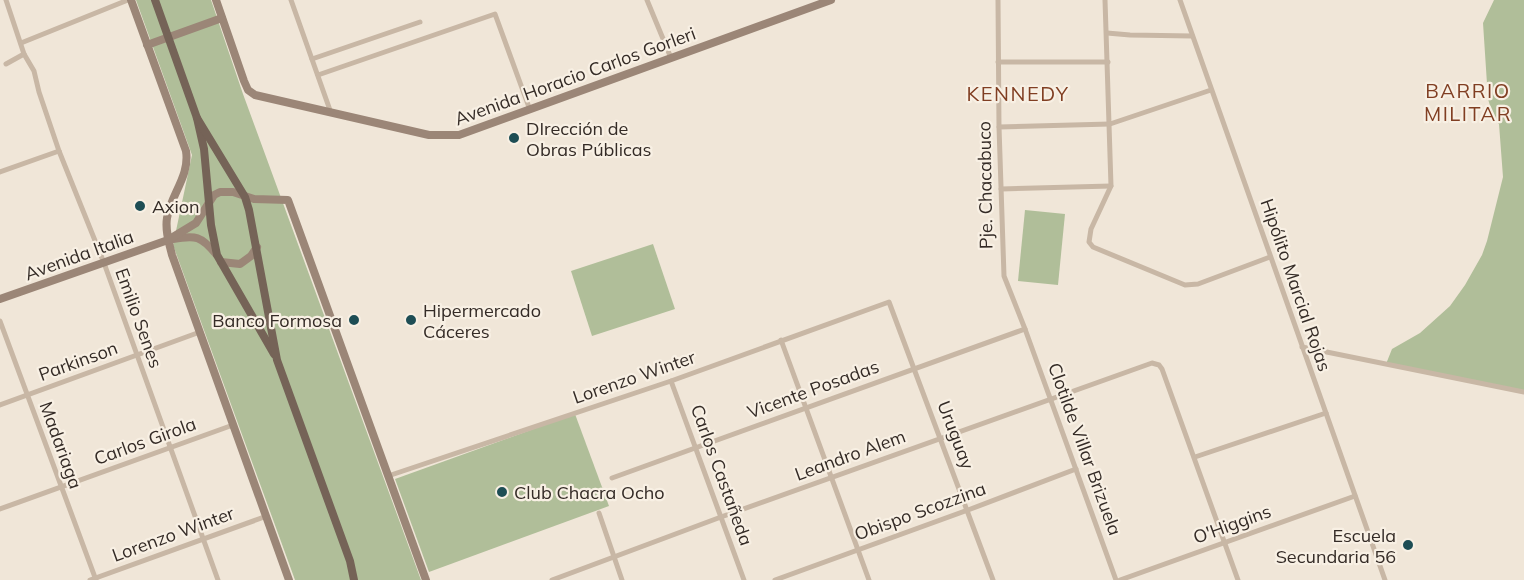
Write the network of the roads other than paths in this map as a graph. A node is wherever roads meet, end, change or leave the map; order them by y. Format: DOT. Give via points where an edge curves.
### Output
graph roads {
  1 [pos="6,0"];
  2 [pos="130,0"];
  3 [pos="155,0"];
  4 [pos="216,0"];
  5 [pos="291,0"];
  6 [pos="647,0"];
  7 [pos="831,0"];
  8 [pos="998,0"];
  9 [pos="1105,0"];
  10 [pos="1179,0"];
  11 [pos="222,18"];
  12 [pos="420,22"];
  13 [pos="1107,33"];
  14 [pos="1192,36"];
  15 [pos="169,37"];
  16 [pos="21,43"];
  17 [pos="147,45"];
  18 [pos="24,54"];
  19 [pos="670,58"];
  20 [pos="312,59"];
  21 [pos="998,62"];
  22 [pos="1108,62"];
  23 [pos="6,64"];
  24 [pos="318,75"];
  25 [pos="1212,90"];
  26 [pos="530,110"];
  27 [pos="332,114"];
  28 [pos="197,118"];
  29 [pos="1110,124"];
  30 [pos="999,127"];
  31 [pos="59,151"];
  32 [pos="0,172"];
  33 [pos="1111,186"];
  34 [pos="1001,189"];
  35 [pos="245,197"];
  36 [pos="209,202"];
  37 [pos="168,240"];
  38 [pos="257,247"];
  39 [pos="1270,257"];
  40 [pos="219,258"];
  41 [pos="104,263"];
  42 [pos="0,299"];
  43 [pos="889,302"];
  44 [pos="0,321"];
  45 [pos="1025,329"];
  46 [pos="200,332"];
  47 [pos="782,340"];
  48 [pos="1302,347"];
  49 [pos="137,355"];
  50 [pos="277,360"];
  51 [pos="915,368"];
  52 [pos="671,381"];
  53 [pos="1524,392"];
  54 [pos="27,396"];
  55 [pos="1050,399"];
  56 [pos="0,405"];
  57 [pos="806,408"];
  58 [pos="1326,413"];
  59 [pos="233,425"];
  60 [pos="941,438"];
  61 [pos="170,447"];
  62 [pos="696,447"];
  63 [pos="1195,457"];
  64 [pos="1076,469"];
  65 [pos="388,476"];
  66 [pos="612,478"];
  67 [pos="831,478"];
  68 [pos="61,487"];
  69 [pos="1355,496"];
  70 [pos="0,509"];
  71 [pos="968,510"];
  72 [pos="599,513"];
  73 [pos="267,516"];
  74 [pos="722,517"];
  75 [pos="203,539"];
  76 [pos="1224,542"];
  77 [pos="858,550"];
  78 [pos="614,558"];
  79 [pos="350,561"];
  80 [pos="93,579"];
  81 [pos="218,580"];
  82 [pos="289,580"];
  83 [pos="354,580"];
  84 [pos="359,580"];
  85 [pos="426,580"];
  86 [pos="552,580"];
  87 [pos="622,580"];
  88 [pos="744,580"];
  89 [pos="774,580"];
  90 [pos="869,580"];
  91 [pos="993,580"];
  92 [pos="1118,580"];
  93 [pos="1238,580"];
  94 [pos="1385,580"];
  1 -- 16 [label="street, Emilio Senes"];
  2 -- 16 [label="street"];
  2 -- 17 [label="main road"];
  3 -- 15 [label="main road"];
  4 -- 11 [label="main road"];
  5 -- 20 [label="street"];
  6 -- 19 [label="street"];
  7 -- 19 [label="main road, Avenida Horacio Carlos Gorleri"];
  8 -- 21 [label="street, Pje. Chacabuco"];
  9 -- 13 [label="street"];
  10 -- 14 [label="street, Hipólito Marcial Rojas"];
  11 -- 15 [label="main road"];
  11 -- 27 [label="main road, Avenida Horacio Carlos Gorleri" via="248,90"];
  12 -- 20 [label="street"];
  13 -- 14 [label="street"];
  13 -- 22 [label="street"];
  14 -- 25 [label="street, Hipólito Marcial Rojas"];
  15 -- 17 [label="main road"];
  15 -- 28 [label="main road"];
  16 -- 18 [label="street, Emilio Senes"];
  17 -- 37 [label="main road" via="187,158 168,214"];
  18 -- 23 [label="street"];
  18 -- 31 [label="street, Emilio Senes" via="34,71"];
  19 -- 26 [label="main road, Avenida Horacio Carlos Gorleri"];
  20 -- 24 [label="street"];
  21 -- 22 [label="street"];
  21 -- 30 [label="street, Pje. Chacabuco"];
  22 -- 29 [label="street"];
  24 -- 26 [label="street" via="495,14"];
  24 -- 27 [label="street"];
  25 -- 29 [label="street"];
  25 -- 39 [label="street, Hipólito Marcial Rojas"];
  26 -- 27 [label="main road, Avenida Horacio Carlos Gorleri" via="459,135 443,136"];
  28 -- 35 [label="main road"];
  28 -- 36 [label="main road"];
  29 -- 30 [label="street"];
  29 -- 33 [label="street"];
  30 -- 34 [label="street, Pje. Chacabuco"];
  31 -- 32 [label="street"];
  31 -- 41 [label="street, Emilio Senes"];
  33 -- 34 [label="street"];
  33 -- 39 [label="street" via="1090,229 1089,242 1093,247 1185,285 1198,284"];
  34 -- 45 [label="street, Pje. Chacabuco" via="1004,276"];
  35 -- 36 [label="main road" via="226,190"];
  35 -- 38 [label="main road"];
  35 -- 65 [label="main road" via="288,200"];
  36 -- 37 [label="main road, Avenida Italia" via="196,223"];
  36 -- 40 [label="main road"];
  37 -- 40 [label="main road, Avenida Italia" via="199,238"];
  37 -- 41 [label="main road, Avenida Italia"];
  37 -- 46 [label="main road"];
  38 -- 40 [label="main road" via="240,264"];
  38 -- 50 [label="main road"];
  39 -- 48 [label="street, Hipólito Marcial Rojas"];
  40 -- 50 [label="main road"];
  41 -- 42 [label="main road, Avenida Italia"];
  41 -- 49 [label="street, Emilio Senes"];
  43 -- 47 [label="street, Lorenzo Winter"];
  43 -- 51 [label="street, Uruguay"];
  44 -- 54 [label="street, Madariaga"];
  45 -- 51 [label="street, Vicente Posadas"];
  45 -- 55 [label="street, Clotilde Villar Brizuela"];
  46 -- 49 [label="street, Parkinson"];
  46 -- 59 [label="main road"];
  47 -- 52 [label="street, Lorenzo Winter"];
  47 -- 57 [label="street"];
  48 -- 53 [label="street"];
  48 -- 58 [label="street, Hipólito Marcial Rojas"];
  49 -- 54 [label="street, Parkinson"];
  49 -- 61 [label="street, Emilio Senes"];
  50 -- 79 [label="main road"];
  51 -- 57 [label="street, Vicente Posadas"];
  51 -- 60 [label="street, Uruguay"];
  52 -- 62 [label="street, Carlos Castañeda"];
  52 -- 65 [label="street, Lorenzo Winter"];
  54 -- 56 [label="street, Parkinson"];
  54 -- 68 [label="street, Madariaga"];
  55 -- 60 [label="street, Leandro Alem"];
  55 -- 63 [label="street, Leandro Alem" via="1152,363 1160,364"];
  55 -- 64 [label="street, Clotilde Villar Brizuela"];
  57 -- 62 [label="street, Vicente Posadas"];
  57 -- 67 [label="street"];
  58 -- 63 [label="street"];
  58 -- 69 [label="street, Hipólito Marcial Rojas"];
  59 -- 61 [label="street, Carlos Girola"];
  59 -- 73 [label="main road"];
  60 -- 67 [label="street, Leandro Alem"];
  60 -- 71 [label="street, Uruguay"];
  61 -- 68 [label="street, Carlos Girola"];
  61 -- 75 [label="street, Emilio Senes"];
  62 -- 66 [label="street, Vicente Posadas"];
  62 -- 74 [label="street, Carlos Castañeda"];
  63 -- 76 [label="street"];
  64 -- 71 [label="street, Obispo Scozzina"];
  64 -- 92 [label="street, Clotilde Villar Brizuela"];
  65 -- 85 [label="main road"];
  67 -- 74 [label="street, Leandro Alem"];
  67 -- 77 [label="street"];
  68 -- 70 [label="street, Carlos Girola"];
  68 -- 80 [label="street, Madariaga"];
  69 -- 76 [label="street, O'Higgins"];
  69 -- 94 [label="street, Hipólito Marcial Rojas"];
  71 -- 77 [label="street, Obispo Scozzina"];
  71 -- 91 [label="street, Uruguay"];
  72 -- 78 [label="street"];
  73 -- 75 [label="street, Lorenzo Winter"];
  73 -- 82 [label="main road"];
  74 -- 78 [label="street, Leandro Alem"];
  74 -- 88 [label="street, Carlos Castañeda"];
  75 -- 80 [label="street, Lorenzo Winter"];
  75 -- 81 [label="street, Emilio Senes"];
  76 -- 92 [label="street, O'Higgins"];
  76 -- 93 [label="street"];
  77 -- 89 [label="street, Obispo Scozzina"];
  77 -- 90 [label="street"];
  78 -- 86 [label="street, Leandro Alem"];
  78 -- 87 [label="street"];
  79 -- 83 [label="main road"];
  79 -- 84 [label="main road"];
}
